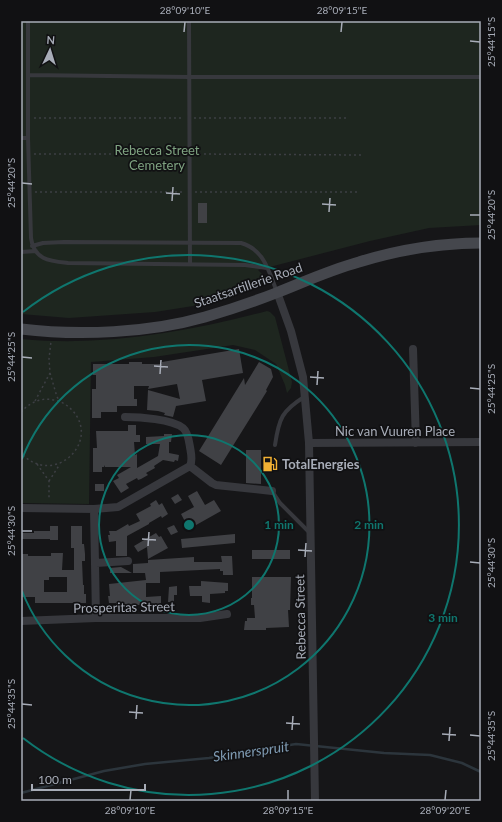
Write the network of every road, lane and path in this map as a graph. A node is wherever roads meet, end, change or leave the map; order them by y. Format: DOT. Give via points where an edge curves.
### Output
graph roads {
  1 [pos="28,21"];
  2 [pos="189,21"];
  3 [pos="28,75"];
  4 [pos="189,77"];
  5 [pos="481,77"];
  6 [pos="21,138"];
  7 [pos="28,138"];
  8 [pos="191,242"];
  9 [pos="481,243"];
  10 [pos="32,246"];
  11 [pos="36,251"];
  12 [pos="21,252"];
  13 [pos="190,264"];
  14 [pos="267,268"];
  15 [pos="277,292"];
  16 [pos="21,329"];
  17 [pos="51,338"];
  18 [pos="412,349"];
  19 [pos="50,373"];
  20 [pos="305,396"];
  21 [pos="35,401"];
  22 [pos="60,402"];
  23 [pos="21,412"];
  24 [pos="125,417"];
  25 [pos="481,442"];
  26 [pos="309,443"];
  27 [pos="416,443"];
  28 [pos="275,445"];
  29 [pos="21,453"];
  30 [pos="61,463"];
  31 [pos="37,464"];
  32 [pos="190,466"];
  33 [pos="49,481"];
  34 [pos="272,491"];
  35 [pos="21,508"];
  36 [pos="50,508"];
  37 [pos="94,509"];
  38 [pos="311,533"];
  39 [pos="128,561"];
  40 [pos="96,563"];
  41 [pos="227,614"];
  42 [pos="96,618"];
  43 [pos="21,621"];
  44 [pos="315,801"];
  1 -- 3 [label="lane"];
  2 -- 4 [label="lane"];
  3 -- 4 [label="lane"];
  3 -- 7 [label="lane"];
  4 -- 5 [label="lane"];
  4 -- 8 [label="lane"];
  6 -- 7 [label="lane"];
  7 -- 10 [label="lane"];
  8 -- 10 [label="lane" via="58,242"];
  8 -- 13 [label="lane"];
  8 -- 14 [label="lane" via="248,245 259,253"];
  9 -- 15 [label="street, Staatsartillerie Road" via="442,245 386,255 332,271"];
  10 -- 11 [label="lane"];
  11 -- 12 [label="lane"];
  11 -- 13 [label="lane" via="51,261"];
  13 -- 14 [label="lane" via="246,264"];
  14 -- 15 [label="lane"];
  15 -- 16 [label="street, Staatsartillerie Road" via="203,317 152,327 106,332"];
  15 -- 20 [label="street, Rebecca Street" via="298,354"];
  17 -- 19 [label="path"];
  18 -- 27 [label="street"];
  19 -- 21 [label="path"];
  19 -- 22 [label="path"];
  20 -- 26 [label="street, Rebecca Street"];
  20 -- 28 [label="lane" via="282,415"];
  21 -- 22 [label="path" via="44,399"];
  21 -- 23 [label="path"];
  22 -- 30 [label="path" via="75,413 81,430 78,447"];
  24 -- 32 [label="street" via="152,419 182,427 189,438 192,461"];
  25 -- 27 [label="street, Nic van Vuuren Place"];
  26 -- 27 [label="street, Nic van Vuuren Place"];
  26 -- 38 [label="street, Rebecca Street"];
  29 -- 31 [label="path"];
  30 -- 31 [label="path" via="50,466"];
  30 -- 33 [label="path"];
  31 -- 33 [label="path"];
  32 -- 34 [label="street" via="220,486"];
  32 -- 37 [label="street" via="118,506"];
  33 -- 36 [label="path"];
  34 -- 38 [label="lane" via="280,503"];
  35 -- 36 [label="street"];
  36 -- 37 [label="street"];
  37 -- 40 [label="street"];
  38 -- 44 [label="street, Rebecca Street"];
  39 -- 40 [label="street"];
  40 -- 42 [label="street"];
  41 -- 42 [label="street, Prosperitas Street" via="200,618"];
  42 -- 43 [label="street, Prosperitas Street"];
}
